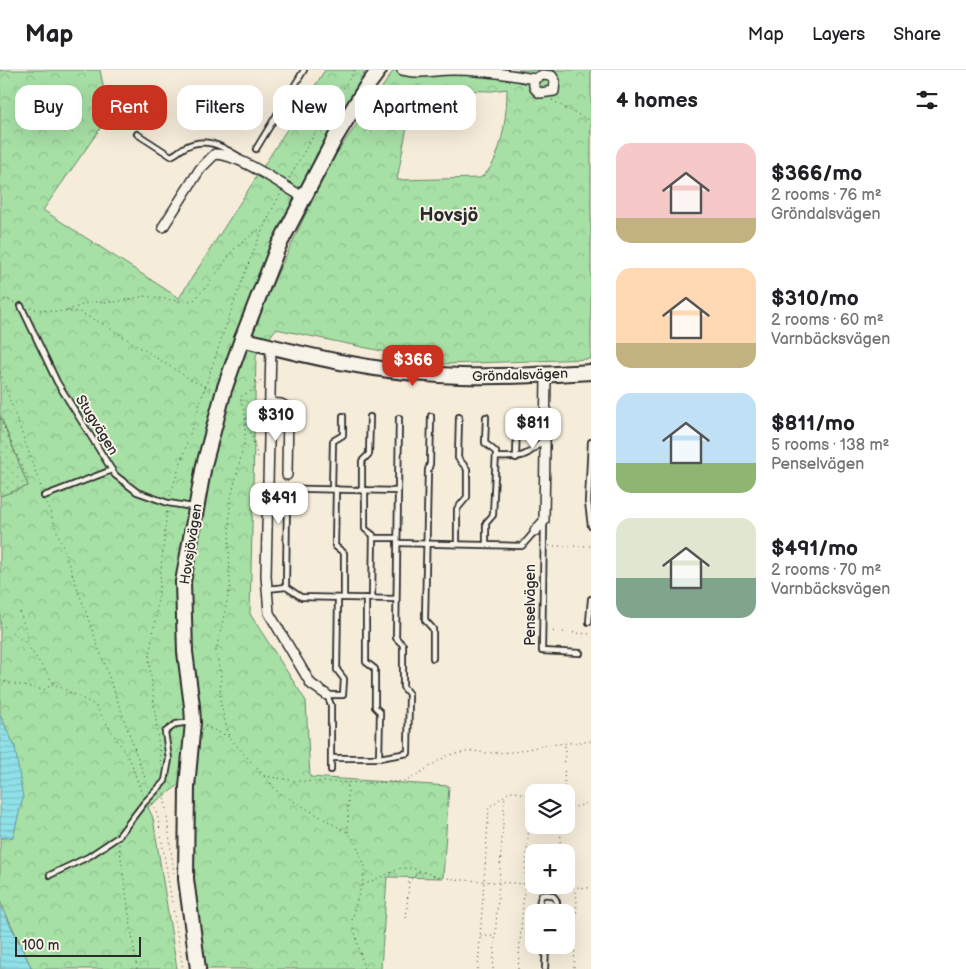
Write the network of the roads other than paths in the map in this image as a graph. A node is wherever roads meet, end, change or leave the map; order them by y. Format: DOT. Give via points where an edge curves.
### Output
graph roads {
  1 [pos="304,70"];
  2 [pos="379,70"];
  3 [pos="402,70"];
  4 [pos="534,79"];
  5 [pos="137,134"];
  6 [pos="256,149"];
  7 [pos="250,166"];
  8 [pos="303,197"];
  9 [pos="164,227"];
  10 [pos="21,306"];
  11 [pos="242,339"];
  12 [pos="271,347"];
  13 [pos="591,372"];
  14 [pos="546,374"];
  15 [pos="270,403"];
  16 [pos="343,416"];
  17 [pos="431,416"];
  18 [pos="370,417"];
  19 [pos="459,417"];
  20 [pos="486,417"];
  21 [pos="400,418"];
  22 [pos="517,419"];
  23 [pos="545,437"];
  24 [pos="591,442"];
  25 [pos="496,457"];
  26 [pos="516,458"];
  27 [pos="112,470"];
  28 [pos="288,475"];
  29 [pos="268,488"];
  30 [pos="334,489"];
  31 [pos="364,490"];
  32 [pos="398,491"];
  33 [pos="287,495"];
  34 [pos="44,496"];
  35 [pos="197,508"];
  36 [pos="544,521"];
  37 [pos="591,526"];
  38 [pos="535,531"];
  39 [pos="372,538"];
  40 [pos="397,540"];
  41 [pos="426,544"];
  42 [pos="457,544"];
  43 [pos="486,545"];
  44 [pos="286,587"];
  45 [pos="267,589"];
  46 [pos="341,598"];
  47 [pos="366,598"];
  48 [pos="372,598"];
  49 [pos="396,599"];
  50 [pos="591,599"];
  51 [pos="590,622"];
  52 [pos="580,653"];
  53 [pos="433,658"];
  54 [pos="327,695"];
  55 [pos="193,722"];
  56 [pos="331,758"];
  57 [pos="379,758"];
  58 [pos="331,770"];
  59 [pos="50,875"];
  60 [pos="540,904"];
  61 [pos="557,904"];
  62 [pos="546,954"];
  63 [pos="198,969"];
  64 [pos="545,969"];
  1 -- 6 [label="lane"];
  2 -- 8 [label="street, Hovsjövägen" via="335,138"];
  3 -- 4 [label="street" via="418,73 466,70"];
  5 -- 7 [label="lane" via="171,156 197,143 214,143"];
  7 -- 8 [label="street"];
  7 -- 9 [label="street" via="229,156 215,154 200,168"];
  8 -- 11 [label="street, Hovsjövägen" via="278,248"];
  10 -- 27 [label="lane, Stugvägen" via="57,382"];
  11 -- 12 [label="street, Gröndalsvägen"];
  11 -- 35 [label="street, Hovsjövägen" via="224,390 204,465"];
  12 -- 14 [label="street, Gröndalsvägen" via="337,362 421,374"];
  12 -- 15 [label="street"];
  13 -- 14 [label="street, Gröndalsvägen"];
  14 -- 23 [label="street, Penselvägen"];
  15 -- 28 [label="street" via="288,408"];
  15 -- 29 [label="street"];
  16 -- 30 [label="lane" via="343,435 333,441"];
  17 -- 41 [label="lane"];
  18 -- 31 [label="lane" via="370,454 362,461"];
  19 -- 42 [label="lane" via="458,458 467,469 467,497 457,509"];
  20 -- 25 [label="lane" via="485,443 496,452"];
  21 -- 32 [label="lane"];
  22 -- 26 [label="lane"];
  23 -- 26 [label="lane" via="534,451"];
  23 -- 36 [label="street, Penselvägen"];
  24 -- 37 [label="lane" via="588,502"];
  25 -- 26 [label="lane"];
  25 -- 43 [label="lane" via="493,515 486,523"];
  27 -- 34 [label="lane"];
  27 -- 35 [label="lane, Stugvägen" via="137,492 168,503"];
  29 -- 30 [label="lane"];
  29 -- 45 [label="street"];
  30 -- 31 [label="lane"];
  30 -- 46 [label="lane" via="335,546 344,554"];
  31 -- 32 [label="lane"];
  31 -- 39 [label="lane" via="365,528"];
  32 -- 40 [label="lane"];
  33 -- 44 [label="lane"];
  35 -- 55 [label="street, Hovsjövägen" via="183,582 185,652"];
  36 -- 38 [label="street"];
  36 -- 52 [label="lane, Penselvägen" via="542,652"];
  38 -- 43 [label="lane" via="522,546"];
  39 -- 40 [label="lane"];
  39 -- 48 [label="lane"];
  40 -- 41 [label="lane"];
  40 -- 49 [label="lane"];
  41 -- 42 [label="lane"];
  41 -- 53 [label="lane" via="424,620 433,629"];
  42 -- 43 [label="lane"];
  44 -- 45 [label="lane"];
  44 -- 46 [label="lane" via="302,597"];
  45 -- 54 [label="street" via="269,613 311,684"];
  46 -- 47 [label="lane"];
  46 -- 54 [label="lane" via="338,670 344,679 343,695"];
  47 -- 48 [label="lane"];
  47 -- 57 [label="lane" via="366,662 375,669 374,707 380,712"];
  48 -- 49 [label="lane"];
  49 -- 57 [label="lane" via="396,638 403,645 403,687 409,694 408,753"];
  50 -- 51 [label="lane"];
  54 -- 56 [label="lane" via="331,705"];
  55 -- 59 [label="lane" via="176,724 165,732 169,759 165,781 118,837 88,857"];
  55 -- 63 [label="street, Hovsjövägen" via="187,787 186,878"];
  56 -- 57 [label="lane"];
  56 -- 58 [label="lane"];
  60 -- 61 [label="lane" via="545,894 555,896"];
  62 -- 64 [label="lane"];
}
